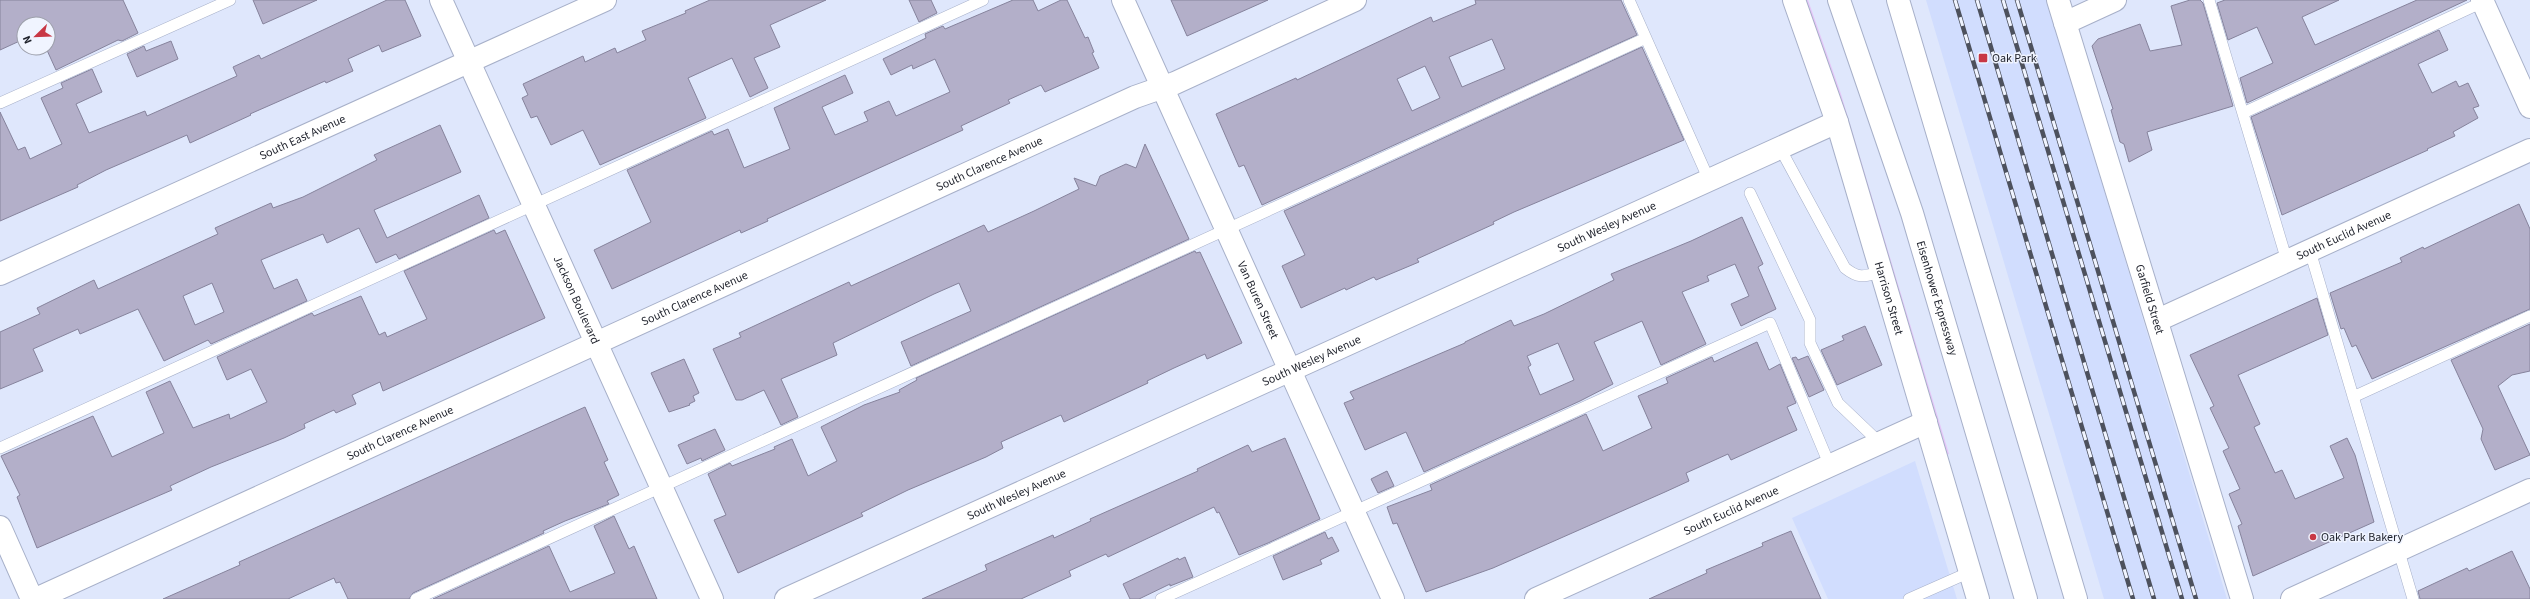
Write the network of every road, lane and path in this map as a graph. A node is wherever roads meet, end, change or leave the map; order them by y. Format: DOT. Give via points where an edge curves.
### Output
graph roads {
  1 [pos="230,0"];
  2 [pos="442,0"];
  3 [pos="605,0"];
  4 [pos="983,0"];
  5 [pos="1123,0"];
  6 [pos="1355,0"];
  7 [pos="1629,0"];
  8 [pos="1794,0"];
  9 [pos="1839,0"];
  10 [pos="1898,0"];
  11 [pos="2058,0"];
  12 [pos="2114,0"];
  13 [pos="2209,0"];
  14 [pos="2484,1"];
  15 [pos="2065,23"];
  16 [pos="1646,38"];
  17 [pos="469,62"];
  18 [pos="1163,87"];
  19 [pos="0,103"];
  20 [pos="2530,107"];
  21 [pos="2243,113"];
  22 [pos="1837,122"];
  23 [pos="1780,148"];
  24 [pos="2530,150"];
  25 [pos="1709,180"];
  26 [pos="1750,193"];
  27 [pos="533,205"];
  28 [pos="1227,230"];
  29 [pos="2310,251"];
  30 [pos="2287,261"];
  31 [pos="1882,271"];
  32 [pos="0,274"];
  33 [pos="2530,316"];
  34 [pos="2158,320"];
  35 [pos="595,343"];
  36 [pos="1290,370"];
  37 [pos="2353,397"];
  38 [pos="1926,422"];
  39 [pos="1880,443"];
  40 [pos="0,448"];
  41 [pos="1830,466"];
  42 [pos="661,487"];
  43 [pos="2530,490"];
  44 [pos="1354,512"];
  45 [pos="0,527"];
  46 [pos="2398,550"];
  47 [pos="1970,572"];
  48 [pos="32,599"];
  49 [pos="36,599"];
  50 [pos="416,599"];
  51 [pos="712,599"];
  52 [pos="786,599"];
  53 [pos="1162,599"];
  54 [pos="1393,599"];
  55 [pos="1536,599"];
  56 [pos="1909,599"];
  57 [pos="1978,599"];
  58 [pos="2026,599"];
  59 [pos="2076,599"];
  60 [pos="2242,599"];
  61 [pos="2292,599"];
  62 [pos="2413,599"];
  1 -- 19 [label="lane"];
  2 -- 17 [label="main road, Jackson Boulevard"];
  3 -- 17 [label="main road, South East Avenue"];
  4 -- 27 [label="lane"];
  5 -- 18 [label="main road, Van Buren Street"];
  6 -- 18 [label="main road, South Clarence Avenue"];
  7 -- 16 [label="lane"];
  8 -- 22 [label="main road, Harrison Street"];
  9 -- 58 [label="main road, Eisenhower Expressway" via="1912,213"];
  10 -- 59 [label="main road"];
  11 -- 15 [label="main road, Garfield Street"];
  12 -- 15 [label="main road"];
  13 -- 21 [label="lane"];
  14 -- 20 [label="main road"];
  14 -- 21 [label="lane"];
  15 -- 34 [label="main road, Garfield Street"];
  16 -- 25 [label="lane"];
  16 -- 28 [label="lane"];
  17 -- 27 [label="main road, Jackson Boulevard"];
  17 -- 32 [label="main road, South East Avenue"];
  18 -- 28 [label="main road, Van Buren Street"];
  18 -- 35 [label="main road, South Clarence Avenue" via="1135,97"];
  21 -- 30 [label="lane"];
  22 -- 23 [label="main road, South Wesley Avenue"];
  22 -- 31 [label="main road, Harrison Street"];
  23 -- 25 [label="main road, South Wesley Avenue"];
  23 -- 31 [label="lane" via="1845,268 1861,277"];
  24 -- 29 [label="main road, South Euclid Avenue"];
  25 -- 36 [label="main road, South Wesley Avenue"];
  26 -- 39 [label="lane" via="1810,320 1810,343 1838,403"];
  27 -- 35 [label="main road, Jackson Boulevard"];
  27 -- 40 [label="lane"];
  28 -- 36 [label="main road, Van Buren Street"];
  28 -- 42 [label="lane"];
  29 -- 30 [label="main road, South Euclid Avenue"];
  29 -- 37 [label="lane"];
  30 -- 34 [label="main road, South Euclid Avenue"];
  31 -- 38 [label="main road, Harrison Street"];
  33 -- 37 [label="lane"];
  34 -- 60 [label="main road, Garfield Street"];
  35 -- 42 [label="main road, Jackson Boulevard"];
  35 -- 49 [label="main road, South Clarence Avenue"];
  36 -- 44 [label="main road, Van Buren Street"];
  36 -- 52 [label="main road, South Wesley Avenue"];
  37 -- 46 [label="lane"];
  38 -- 39 [label="main road, South Euclid Avenue"];
  38 -- 47 [label="main road, Harrison Street"];
  39 -- 41 [label="main road, South Euclid Avenue"];
  41 -- 44 [label="lane" via="1770,323"];
  41 -- 55 [label="main road, South Euclid Avenue"];
  42 -- 50 [label="lane"];
  42 -- 51 [label="main road, Jackson Boulevard"];
  43 -- 46 [label="main road"];
  44 -- 53 [label="lane"];
  44 -- 54 [label="main road, Van Buren Street"];
  45 -- 48 [label="main road"];
  46 -- 61 [label="main road"];
  46 -- 62 [label="lane"];
  47 -- 56 [label="lane"];
  47 -- 57 [label="main road, Harrison Street"];
}
